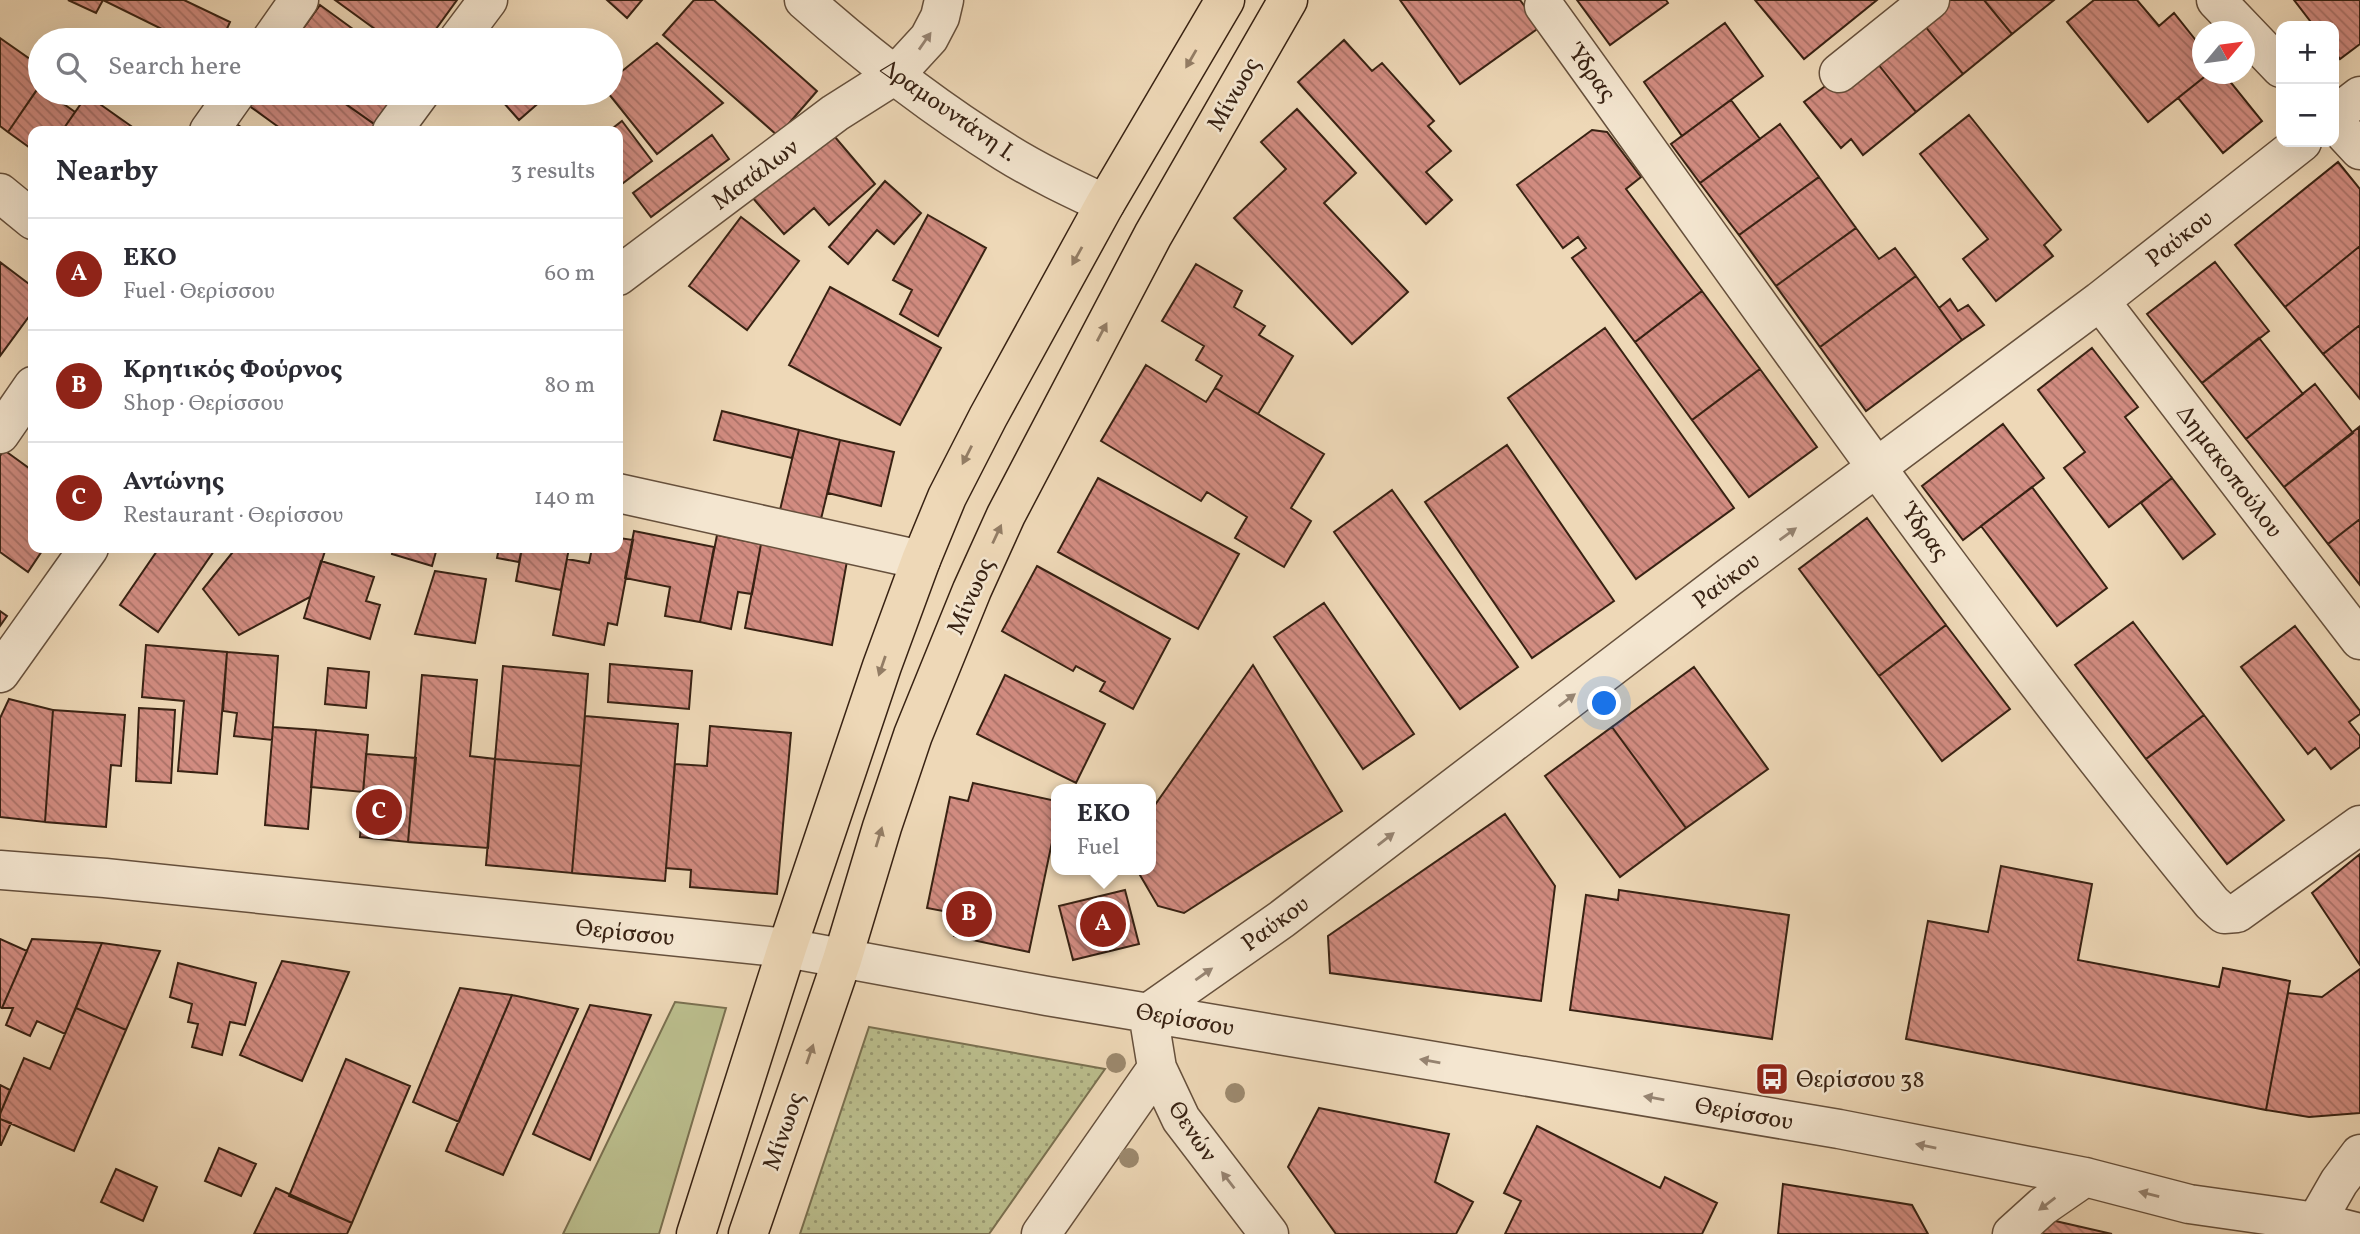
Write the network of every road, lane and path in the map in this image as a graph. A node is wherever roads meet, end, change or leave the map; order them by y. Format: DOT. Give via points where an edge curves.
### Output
graph roads {
  1 [pos="299,0"];
  2 [pos="488,0"];
  3 [pos="804,0"];
  4 [pos="944,0"];
  5 [pos="1225,0"];
  6 [pos="1288,0"];
  7 [pos="1930,0"];
  8 [pos="2216,0"];
  9 [pos="1544,6"];
  10 [pos="279,28"];
  11 [pos="467,28"];
  12 [pos="2276,63"];
  13 [pos="1839,73"];
  14 [pos="895,75"];
  15 [pos="2360,96"];
  16 [pos="227,105"];
  17 [pos="411,105"];
  18 [pos="2339,112"];
  19 [pos="213,126"];
  20 [pos="396,126"];
  21 [pos="2339,127"];
  22 [pos="2296,147"];
  23 [pos="2360,150"];
  24 [pos="0,193"];
  25 [pos="1105,204"];
  26 [pos="28,216"];
  27 [pos="623,272"];
  28 [pos="2100,301"];
  29 [pos="28,393"];
  30 [pos="0,434"];
  31 [pos="1878,468"];
  32 [pos="623,495"];
  33 [pos="85,553"];
  34 [pos="921,561"];
  35 [pos="2360,640"];
  36 [pos="0,673"];
  37 [pos="2360,825"];
  38 [pos="0,870"];
  39 [pos="787,948"];
  40 [pos="842,960"];
  41 [pos="1148,1013"];
  42 [pos="1157,1068"];
  43 [pos="2360,1154"];
  44 [pos="2084,1177"];
  45 [pos="2191,1219"];
  46 [pos="2316,1222"];
  47 [pos="2360,1233"];
  48 [pos="696,1234"];
  49 [pos="748,1234"];
  50 [pos="1041,1234"];
  51 [pos="1269,1234"];
  52 [pos="2012,1234"];
  1 -- 10 [label="street"];
  2 -- 11 [label="street"];
  3 -- 14 [label="street, Δραμουντάνη Ι."];
  14 -- 4 [label="street, Ματάλων, one-way" via="929,38"];
  5 -- 25 [label="main road, Μίνωος, one-way"];
  40 -- 6 [label="main road, Μίνωος, one-way" via="913,735 1006,515 1153,235"];
  7 -- 13 [label="street"];
  8 -- 12 [label="street"];
  9 -- 31 [label="street, Ύδρας"];
  14 -- 25 [label="street, Δραμουντάνη Ι." via="1005,152"];
  14 -- 27 [label="street, Ματάλων" via="835,113"];
  15 -- 18 [label="street"];
  16 -- 19 [label="street"];
  17 -- 20 [label="street"];
  21 -- 23 [label="street"];
  22 -- 28 [label="street, Ραύκου"];
  24 -- 26 [label="street"];
  25 -- 34 [label="main road, Μίνωος, one-way" via="965,459"];
  28 -- 31 [label="street, Ραύκου"];
  28 -- 35 [label="street, Δημακοπούλου"];
  29 -- 30 [label="street"];
  31 -- 37 [label="street, Ύδρας" via="2121,792 2224,915 2237,913"];
  41 -- 31 [label="street, Ραύκου, one-way" via="1282,919"];
  32 -- 34 [label="street"];
  33 -- 36 [label="street"];
  34 -- 39 [label="main road, Μίνωος, one-way"];
  38 -- 39 [label="street, Θερίσσου"];
  39 -- 40 [label="street, Θερίσσου"];
  39 -- 48 [label="main road, Μίνωος"];
  40 -- 41 [label="street, Θερίσσου"];
  49 -- 40 [label="main road, Μίνωος, one-way"];
  41 -- 42 [label="street, Θενών"];
  44 -- 41 [label="street, Θερίσσου, one-way" via="1839,1129"];
  42 -- 50 [label="street"];
  51 -- 42 [label="street, Θενών, one-way" via="1181,1119"];
  43 -- 46 [label="street"];
  45 -- 44 [label="street, Θερίσσου, one-way"];
  44 -- 52 [label="street, one-way"];
  45 -- 46 [label="street, Θερίσσου"];
  46 -- 47 [label="street, Θερίσσου"];
}
